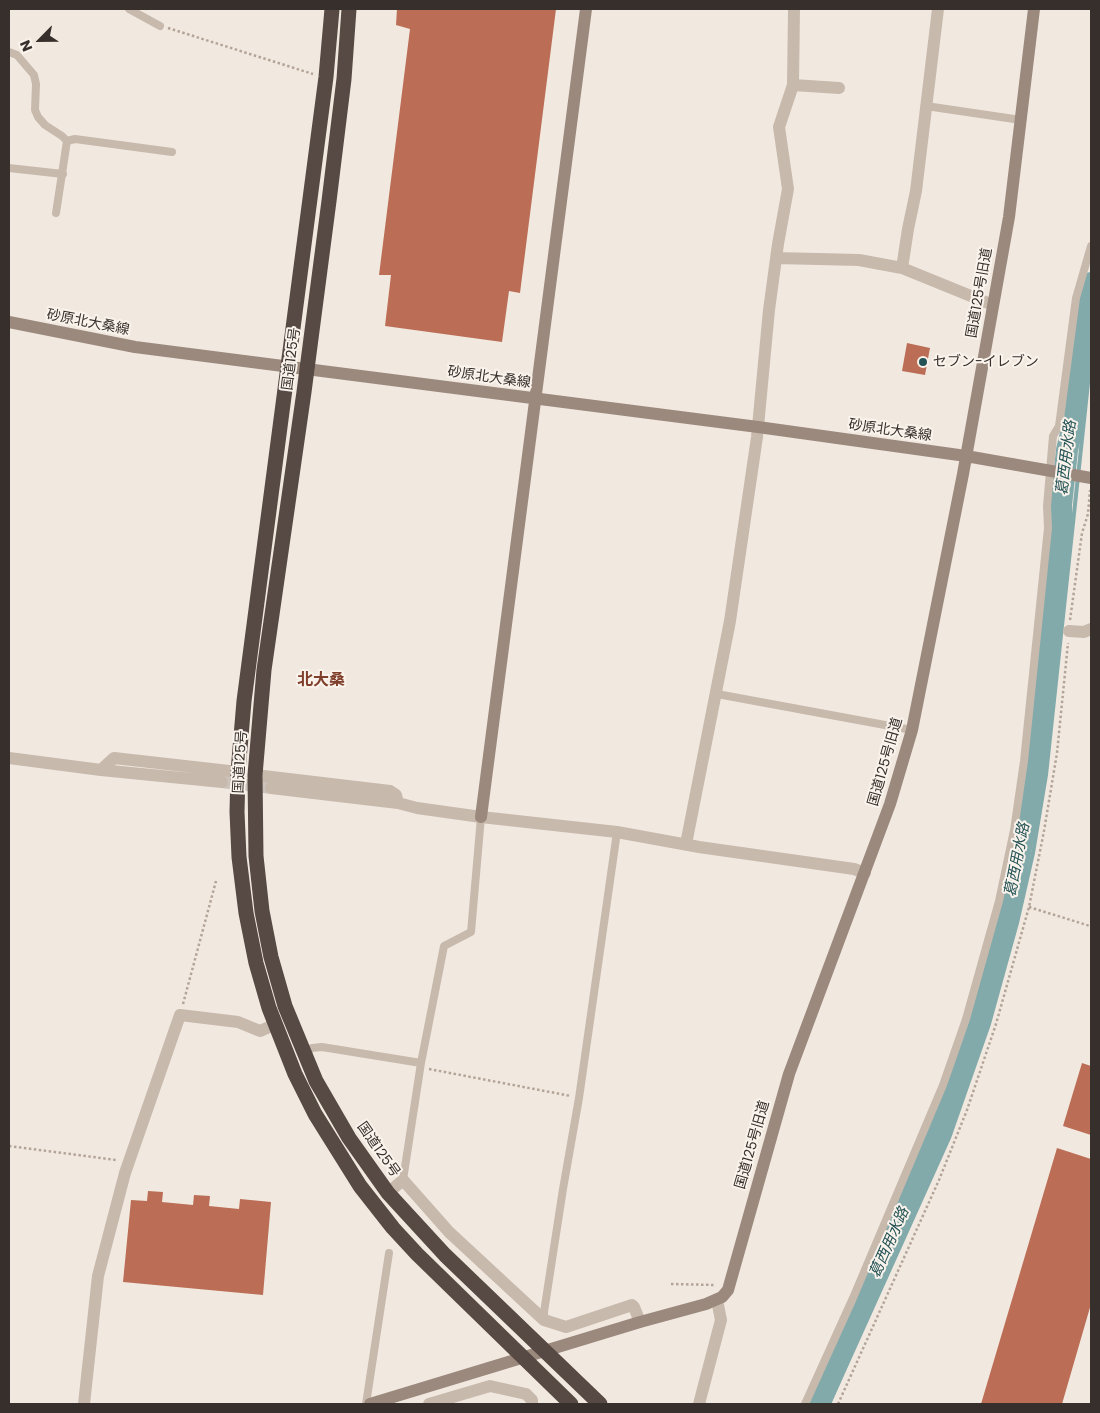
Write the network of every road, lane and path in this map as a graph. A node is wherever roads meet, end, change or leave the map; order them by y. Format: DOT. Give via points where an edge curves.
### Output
graph roads {
  1 [pos="129,9"];
  2 [pos="332,9"];
  3 [pos="349,9"];
  4 [pos="586,9"];
  5 [pos="794,9"];
  6 [pos="938,9"];
  7 [pos="1034,9"];
  8 [pos="160,26"];
  9 [pos="9,52"];
  10 [pos="326,78"];
  11 [pos="793,85"];
  12 [pos="839,88"];
  13 [pos="926,106"];
  14 [pos="1021,120"];
  15 [pos="67,141"];
  16 [pos="172,152"];
  17 [pos="9,168"];
  18 [pos="63,174"];
  19 [pos="56,213"];
  20 [pos="1091,246"];
  21 [pos="776,258"];
  22 [pos="902,268"];
  23 [pos="993,305"];
  24 [pos="9,322"];
  25 [pos="288,367"];
  26 [pos="307,370"];
  27 [pos="535,400"];
  28 [pos="758,427"];
  29 [pos="966,456"];
  30 [pos="1053,470"];
  31 [pos="1089,478"];
  32 [pos="1091,629"];
  33 [pos="1069,631"];
  34 [pos="717,694"];
  35 [pos="912,730"];
  36 [pos="9,758"];
  37 [pos="101,770"];
  38 [pos="238,772"];
  39 [pos="255,775"];
  40 [pos="222,782"];
  41 [pos="271,788"];
  42 [pos="398,804"];
  43 [pos="481,816"];
  44 [pos="617,832"];
  45 [pos="686,844"];
  46 [pos="865,873"];
  47 [pos="216,881"];
  48 [pos="1029,907"];
  49 [pos="1090,926"];
  50 [pos="180,1016"];
  51 [pos="276,1024"];
  52 [pos="304,1053"];
  53 [pos="420,1065"];
  54 [pos="579,1098"];
  55 [pos="9,1146"];
  56 [pos="129,1162"];
  57 [pos="403,1180"];
  58 [pos="388,1193"];
  59 [pos="388,1253"];
  60 [pos="671,1284"];
  61 [pos="718,1285"];
  62 [pos="717,1300"];
  63 [pos="544,1320"];
  64 [pos="640,1322"];
  65 [pos="545,1351"];
  66 [pos="522,1358"];
  67 [pos="84,1404"];
  68 [pos="366,1404"];
  69 [pos="370,1404"];
  70 [pos="429,1404"];
  71 [pos="532,1404"];
  72 [pos="571,1404"];
  73 [pos="600,1404"];
  74 [pos="699,1404"];
  75 [pos="805,1404"];
  1 -- 8 [label="lane"];
  2 -- 10 [label="highway, 国道125号"];
  3 -- 26 [label="highway, 国道125号" via="344,79"];
  4 -- 27 [label="street"];
  5 -- 11 [label="street"];
  6 -- 13 [label="street"];
  7 -- 14 [label="street, 国道125号旧道"];
  8 -- 10 [label="path"];
  9 -- 15 [label="lane" via="34,74 38,117"];
  10 -- 25 [label="highway, 国道125号"];
  11 -- 12 [label="street"];
  11 -- 21 [label="street" via="779,127 788,189"];
  13 -- 14 [label="lane"];
  13 -- 22 [label="street" via="916,191"];
  14 -- 23 [label="street, 国道125号旧道" via="1009,217"];
  15 -- 16 [label="lane" via="75,139"];
  15 -- 18 [label="lane"];
  17 -- 18 [label="lane"];
  18 -- 19 [label="lane"];
  20 -- 30 [label="lane" via="1076,298 1059,426 1053,436"];
  21 -- 22 [label="street" via="859,260"];
  21 -- 28 [label="street"];
  22 -- 23 [label="street"];
  23 -- 29 [label="street, 国道125号旧道"];
  24 -- 25 [label="street, 砂原北大桑線" via="135,347"];
  25 -- 26 [label="street, 砂原北大桑線"];
  25 -- 38 [label="highway, 国道125号" via="254,617"];
  26 -- 27 [label="street, 砂原北大桑線"];
  26 -- 39 [label="highway, 国道125号" via="264,670"];
  27 -- 28 [label="street, 砂原北大桑線"];
  27 -- 43 [label="street"];
  28 -- 29 [label="street, 砂原北大桑線"];
  28 -- 34 [label="street"];
  29 -- 30 [label="street, 砂原北大桑線"];
  29 -- 35 [label="street, 国道125号旧道"];
  30 -- 31 [label="street"];
  30 -- 75 [label="lane" via="1024,762 999,901 966,1019 943,1085"];
  32 -- 33 [label="street"];
  34 -- 35 [label="lane"];
  34 -- 45 [label="street"];
  35 -- 46 [label="street, 国道125号旧道"];
  36 -- 37 [label="street"];
  37 -- 38 [label="street" via="114,758"];
  37 -- 40 [label="street"];
  38 -- 51 [label="highway, 国道125号" via="239,848 246,913 256,963"];
  39 -- 42 [label="street" via="390,791"];
  39 -- 52 [label="highway, 国道125号" via="256,856 262,911 285,1006"];
  41 -- 42 [label="street"];
  42 -- 43 [label="street"];
  43 -- 44 [label="street"];
  43 -- 53 [label="lane" via="471,932 444,946"];
  44 -- 45 [label="street"];
  44 -- 54 [label="lane"];
  45 -- 46 [label="street"];
  46 -- 62 [label="street, 国道125号旧道" via="789,1074 731,1284"];
  47 -- 50 [label="path"];
  48 -- 49 [label="path"];
  50 -- 51 [label="street" via="238,1022 260,1031"];
  50 -- 56 [label="street"];
  51 -- 66 [label="highway, 国道125号" via="315,1114 360,1186 416,1254"];
  52 -- 53 [label="lane" via="322,1047"];
  52 -- 58 [label="highway, 国道125号" via="349,1138"];
  53 -- 54 [label="path"];
  53 -- 57 [label="lane"];
  54 -- 63 [label="lane"];
  55 -- 56 [label="path"];
  56 -- 67 [label="street" via="98,1276"];
  57 -- 58 [label="street"];
  57 -- 63 [label="street" via="449,1232"];
  58 -- 65 [label="highway, 国道125号" via="446,1255"];
  59 -- 68 [label="lane"];
  60 -- 61 [label="path"];
  62 -- 64 [label="street"];
  62 -- 74 [label="street" via="721,1320"];
  63 -- 64 [label="street" via="566,1327 632,1306"];
  64 -- 65 [label="street"];
  65 -- 66 [label="street"];
  65 -- 73 [label="highway, 国道125号"];
  66 -- 69 [label="street"];
  66 -- 72 [label="highway, 国道125号"];
  70 -- 71 [label="street" via="490,1386 526,1394"];
}
